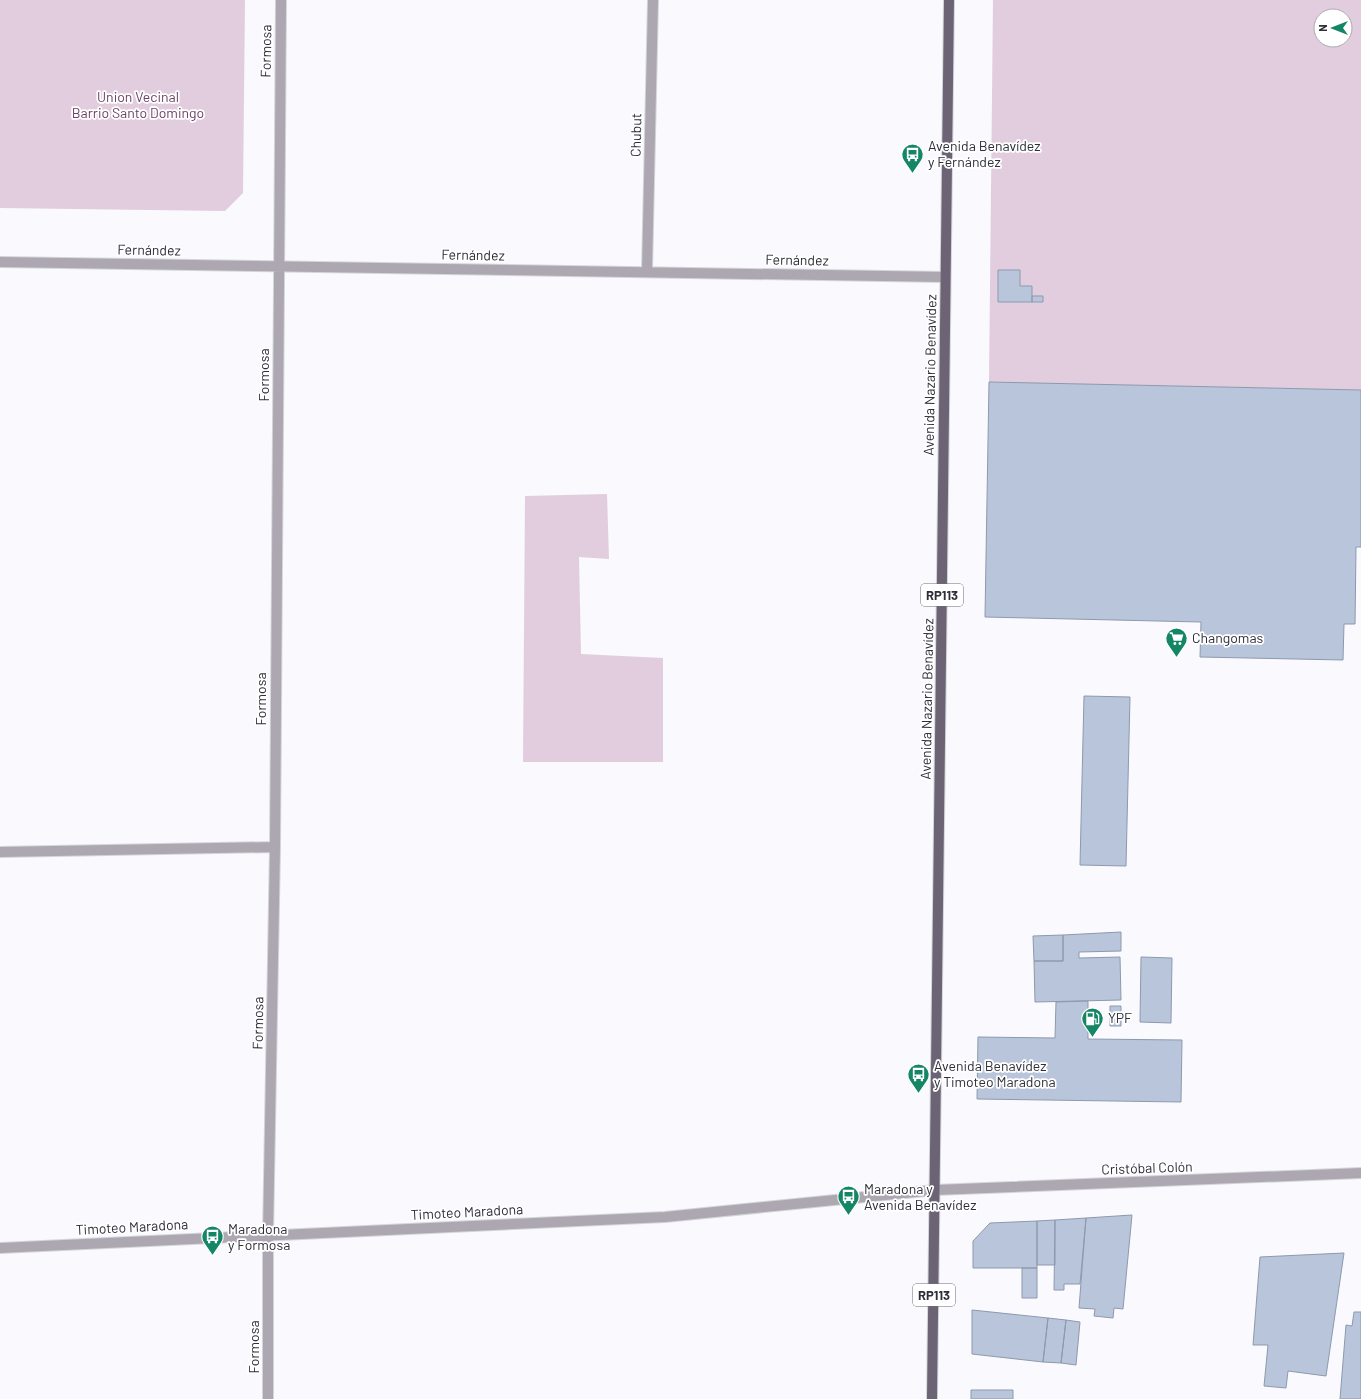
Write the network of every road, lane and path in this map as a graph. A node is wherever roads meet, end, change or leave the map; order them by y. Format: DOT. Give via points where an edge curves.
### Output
graph roads {
  1 [pos="281,0"];
  2 [pos="653,0"];
  3 [pos="949,0"];
  4 [pos="0,262"];
  5 [pos="278,266"];
  6 [pos="647,271"];
  7 [pos="945,277"];
  8 [pos="274,847"];
  9 [pos="0,852"];
  10 [pos="1361,1173"];
  11 [pos="935,1190"];
  12 [pos="268,1235"];
  13 [pos="0,1248"];
  14 [pos="268,1399"];
  15 [pos="932,1399"];
  1 -- 5 [label="street, Formosa"];
  2 -- 6 [label="street, Chubut"];
  3 -- 7 [label="main road, Avenida Nazario Benavídez / RP113"];
  4 -- 5 [label="street, Fernández"];
  5 -- 6 [label="street, Fernández"];
  5 -- 8 [label="street, Formosa"];
  6 -- 7 [label="street, Fernández"];
  7 -- 11 [label="main road, Avenida Nazario Benavídez / RP113"];
  8 -- 9 [label="street"];
  8 -- 12 [label="street, Formosa"];
  10 -- 11 [label="street, Cristóbal Colón"];
  11 -- 12 [label="street, Timoteo Maradona" via="665,1217"];
  11 -- 15 [label="main road, Avenida Nazario Benavídez / RP113"];
  12 -- 13 [label="street, Timoteo Maradona"];
  12 -- 14 [label="street, Formosa"];
}
